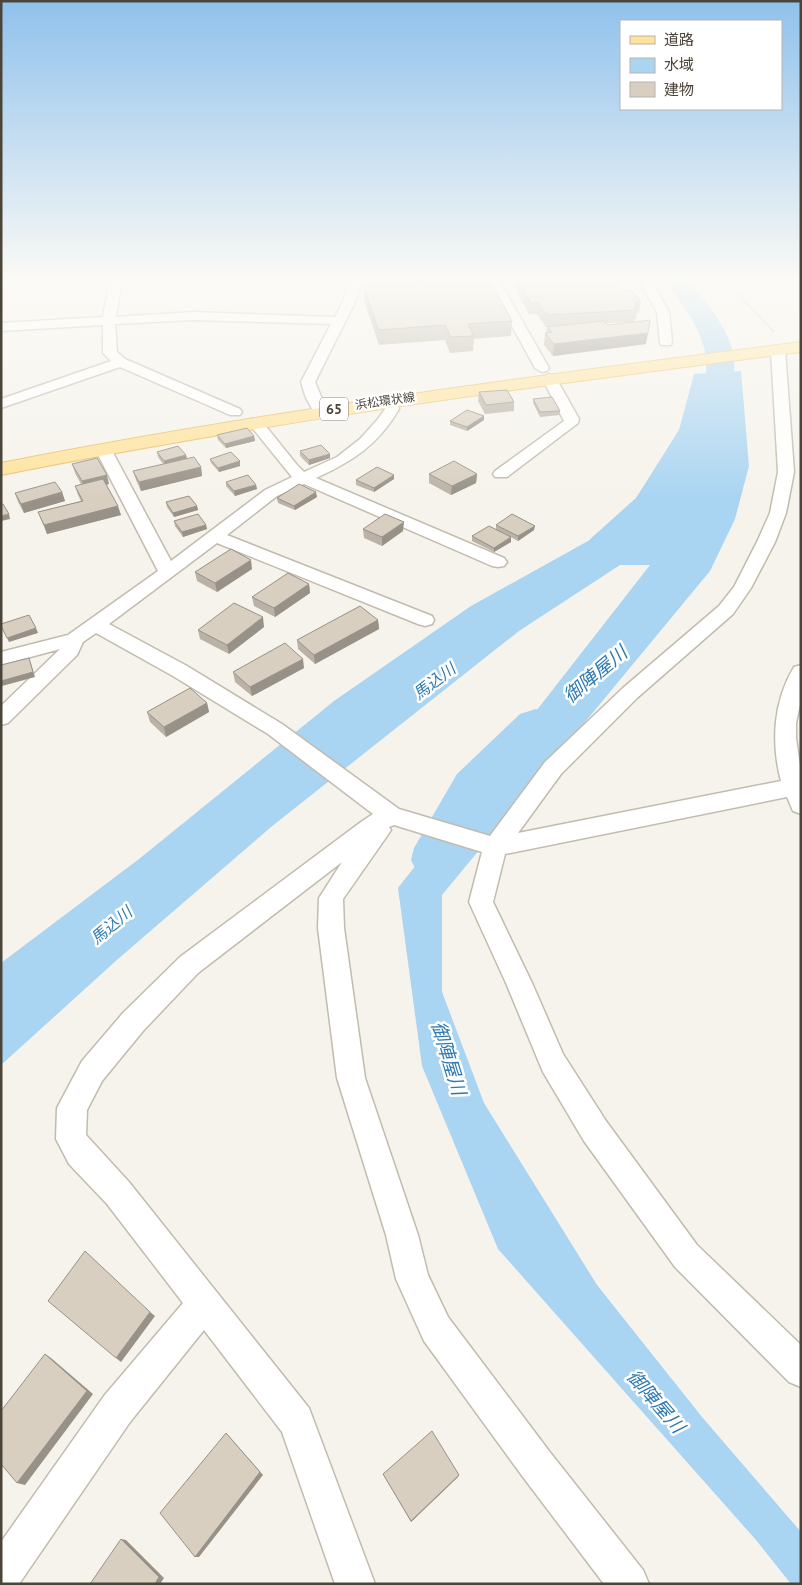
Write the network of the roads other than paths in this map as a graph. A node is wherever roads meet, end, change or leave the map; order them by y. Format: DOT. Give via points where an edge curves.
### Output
graph roads {
  1 [pos="110,351"];
  2 [pos="324,351"];
  3 [pos="533,351"];
  4 [pos="695,351"];
  5 [pos="776,351"];
  6 [pos="668,353"];
  7 [pos="120,362"];
  8 [pos="546,373"];
  9 [pos="391,400"];
  10 [pos="1,404"];
  11 [pos="316,405"];
  12 [pos="235,412"];
  13 [pos="256,422"];
  14 [pos="102,449"];
  15 [pos="1,455"];
  16 [pos="1,469"];
  17 [pos="793,473"];
  18 [pos="501,474"];
  19 [pos="302,477"];
  20 [pos="215,536"];
  21 [pos="498,562"];
  22 [pos="168,572"];
  23 [pos="425,620"];
  24 [pos="95,624"];
  25 [pos="75,639"];
  26 [pos="1,659"];
  27 [pos="801,672"];
  28 [pos="1,718"];
  29 [pos="799,793"];
  30 [pos="384,809"];
  31 [pos="495,847"];
  32 [pos="204,1302"];
  33 [pos="801,1370"];
  34 [pos="1,1576"];
  35 [pos="355,1584"];
  36 [pos="629,1584"];
  1 -- 7 [label="street"];
  2 -- 11 [label="street" via="308,382"];
  3 -- 8 [label="street"];
  4 -- 6 [label="main road, 浜松環状線 / 65"];
  5 -- 17 [label="street" via="786,453"];
  6 -- 8 [label="main road, 浜松環状線 / 65"];
  7 -- 10 [label="street"];
  7 -- 12 [label="street"];
  8 -- 9 [label="main road, 浜松環状線 / 65"];
  8 -- 11 [label="main road, 浜松環状線 / 65"];
  8 -- 18 [label="street" via="572,419 571,423"];
  9 -- 11 [label="main road, 浜松環状線 / 65"];
  9 -- 19 [label="street" via="392,409 384,422 365,442 333,466"];
  11 -- 12 [label="main road, 浜松環状線 / 65"];
  11 -- 13 [label="main road, 浜松環状線 / 65"];
  12 -- 15 [label="main road, 浜松環状線 / 65"];
  13 -- 14 [label="main road, 浜松環状線 / 65"];
  13 -- 19 [label="street" via="291,468"];
  14 -- 16 [label="main road, 浜松環状線 / 65"];
  14 -- 22 [label="street"];
  17 -- 31 [label="street" via="766,542 742,588 726,610 574,745 553,768"];
  19 -- 20 [label="street" via="271,493"];
  19 -- 21 [label="street"];
  20 -- 22 [label="street"];
  20 -- 23 [label="street"];
  22 -- 24 [label="street"];
  24 -- 25 [label="street"];
  24 -- 30 [label="street" via="275,729"];
  25 -- 26 [label="street"];
  25 -- 28 [label="street" via="70,651"];
  27 -- 29 [label="street" via="786,716 784,749"];
  29 -- 31 [label="street"];
  30 -- 31 [label="street"];
  30 -- 32 [label="street" via="369,828 189,965 133,1022 92,1071 72,1108 71,1139 80,1153 118,1193"];
  30 -- 36 [label="street" via="331,898 331,928 351,1078 402,1235 412,1279 436,1329"];
  31 -- 33 [label="street" via="481,902 553,1063 595,1131 686,1256"];
  32 -- 34 [label="street" via="117,1409"];
  32 -- 35 [label="street" via="296,1421"];
}
